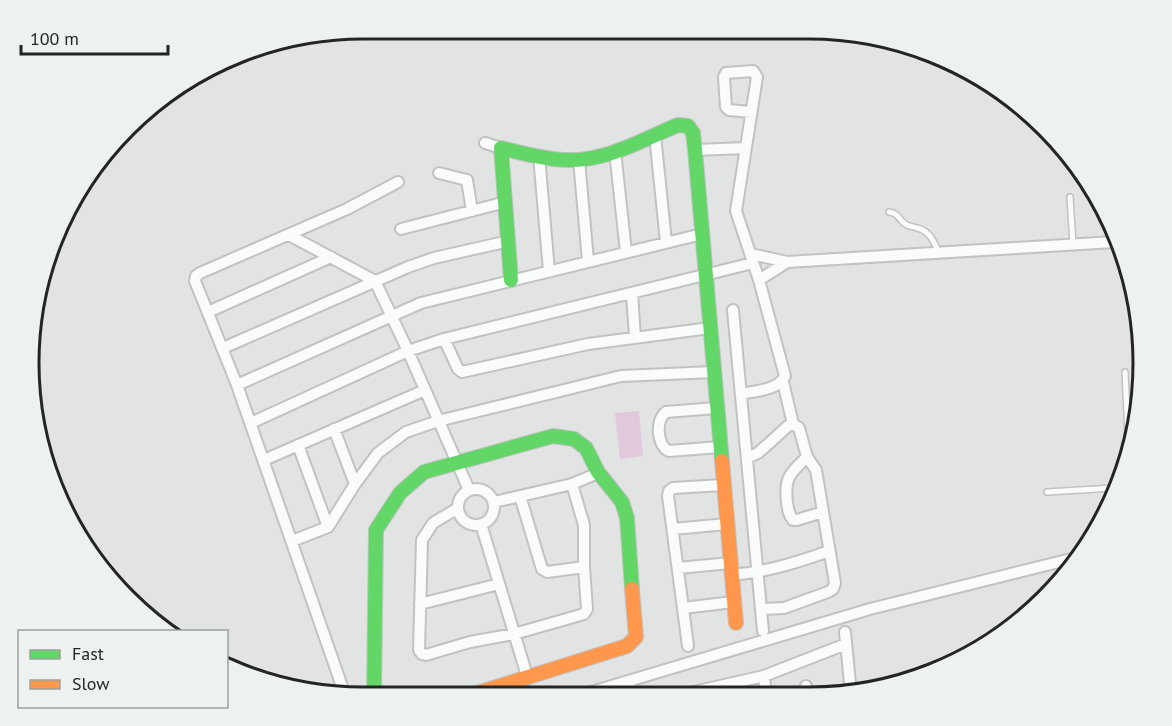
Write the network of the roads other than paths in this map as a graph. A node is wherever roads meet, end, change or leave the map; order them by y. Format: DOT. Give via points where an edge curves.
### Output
graph roads {
  1 [pos="751,112"];
  2 [pos="655,135"];
  3 [pos="485,143"];
  4 [pos="501,148"];
  5 [pos="746,148"];
  6 [pos="695,150"];
  7 [pos="615,151"];
  8 [pos="539,156"];
  9 [pos="579,160"];
  10 [pos="439,173"];
  11 [pos="399,182"];
  12 [pos="1070,197"];
  13 [pos="506,202"];
  14 [pos="472,211"];
  15 [pos="889,212"];
  16 [pos="401,229"];
  17 [pos="289,234"];
  18 [pos="702,234"];
  19 [pos="508,241"];
  20 [pos="666,242"];
  21 [pos="1109,242"];
  22 [pos="1073,245"];
  23 [pos="626,252"];
  24 [pos="939,253"];
  25 [pos="331,257"];
  26 [pos="752,258"];
  27 [pos="588,261"];
  28 [pos="787,262"];
  29 [pos="549,271"];
  30 [pos="705,275"];
  31 [pos="512,280"];
  32 [pos="759,280"];
  33 [pos="375,281"];
  34 [pos="632,293"];
  35 [pos="733,310"];
  36 [pos="208,312"];
  37 [pos="392,316"];
  38 [pos="710,328"];
  39 [pos="635,337"];
  40 [pos="444,339"];
  41 [pos="223,348"];
  42 [pos="408,351"];
  43 [pos="713,372"];
  44 [pos="1125,372"];
  45 [pos="783,382"];
  46 [pos="237,385"];
  47 [pos="425,390"];
  48 [pos="741,394"];
  49 [pos="716,408"];
  50 [pos="438,421"];
  51 [pos="251,423"];
  52 [pos="1127,423"];
  53 [pos="793,424"];
  54 [pos="334,429"];
  55 [pos="298,445"];
  56 [pos="720,447"];
  57 [pos="807,457"];
  58 [pos="747,458"];
  59 [pos="264,460"];
  60 [pos="456,462"];
  61 [pos="598,472"];
  62 [pos="354,484"];
  63 [pos="572,484"];
  64 [pos="723,485"];
  65 [pos="1107,488"];
  66 [pos="469,490"];
  67 [pos="1047,492"];
  68 [pos="520,496"];
  69 [pos="494,502"];
  70 [pos="458,508"];
  71 [pos="823,512"];
  72 [pos="481,524"];
  73 [pos="727,524"];
  74 [pos="328,527"];
  75 [pos="673,529"];
  76 [pos="292,541"];
  77 [pos="829,551"];
  78 [pos="1066,560"];
  79 [pos="584,567"];
  80 [pos="678,568"];
  81 [pos="730,569"];
  82 [pos="757,573"];
  83 [pos="499,584"];
  84 [pos="733,602"];
  85 [pos="420,604"];
  86 [pos="683,608"];
  87 [pos="760,609"];
  88 [pos="736,623"];
  89 [pos="763,631"];
  90 [pos="845,632"];
  91 [pos="514,634"];
  92 [pos="846,644"];
  93 [pos="688,646"];
  94 [pos="764,676"];
  95 [pos="528,679"];
  96 [pos="850,684"];
  97 [pos="342,686"];
  98 [pos="374,687"];
  99 [pos="500,687"];
  100 [pos="608,687"];
  101 [pos="725,687"];
  102 [pos="765,687"];
  1 -- 5 [label="street"];
  2 -- 6 [label="street" via="678,125 688,126"];
  2 -- 7 [label="street"];
  2 -- 20 [label="street"];
  3 -- 4 [label="street"];
  4 -- 8 [label="street"];
  4 -- 13 [label="street"];
  5 -- 6 [label="street"];
  5 -- 26 [label="street" via="736,211"];
  6 -- 18 [label="street"];
  7 -- 9 [label="street"];
  7 -- 23 [label="street"];
  8 -- 9 [label="street"];
  8 -- 29 [label="street"];
  9 -- 27 [label="street"];
  10 -- 14 [label="street" via="467,180"];
  11 -- 17 [label="street"];
  12 -- 22 [label="lane"];
  13 -- 14 [label="street"];
  13 -- 19 [label="street"];
  14 -- 16 [label="street"];
  15 -- 24 [label="lane" via="910,227 926,231"];
  17 -- 25 [label="street"];
  17 -- 36 [label="street" via="196,276"];
  18 -- 20 [label="street"];
  18 -- 30 [label="street"];
  19 -- 31 [label="street"];
  19 -- 33 [label="street" via="434,258"];
  20 -- 23 [label="street"];
  21 -- 22 [label="street"];
  22 -- 24 [label="street"];
  23 -- 27 [label="street"];
  24 -- 28 [label="street"];
  25 -- 33 [label="street"];
  25 -- 36 [label="street"];
  26 -- 28 [label="street"];
  26 -- 30 [label="street"];
  26 -- 32 [label="street"];
  27 -- 29 [label="street"];
  28 -- 32 [label="street"];
  29 -- 31 [label="street"];
  30 -- 34 [label="street"];
  30 -- 38 [label="street"];
  31 -- 37 [label="street" via="421,303"];
  32 -- 45 [label="street" via="785,376"];
  33 -- 37 [label="street"];
  33 -- 41 [label="street"];
  34 -- 39 [label="street"];
  34 -- 40 [label="street"];
  35 -- 48 [label="street"];
  36 -- 41 [label="street"];
  37 -- 42 [label="street"];
  37 -- 46 [label="street"];
  38 -- 39 [label="street"];
  38 -- 43 [label="street"];
  39 -- 40 [label="street" via="462,372"];
  40 -- 42 [label="street"];
  41 -- 46 [label="street"];
  42 -- 47 [label="street"];
  42 -- 51 [label="street"];
  43 -- 49 [label="street"];
  43 -- 50 [label="street" via="621,376"];
  44 -- 52 [label="lane"];
  45 -- 48 [label="street"];
  45 -- 53 [label="street"];
  46 -- 51 [label="street"];
  47 -- 50 [label="street"];
  47 -- 54 [label="street"];
  48 -- 58 [label="street"];
  49 -- 56 [label="street"];
  49 -- 56 [label="street" via="666,412 658,423 664,449 669,451"];
  50 -- 60 [label="street"];
  50 -- 62 [label="street" via="406,432 378,453"];
  51 -- 59 [label="street"];
  53 -- 57 [label="street" via="799,428"];
  53 -- 58 [label="street"];
  54 -- 55 [label="street"];
  54 -- 62 [label="street"];
  55 -- 59 [label="street"];
  55 -- 74 [label="street"];
  56 -- 64 [label="street"];
  57 -- 71 [label="street" via="816,470"];
  57 -- 71 [label="street" via="788,477 785,486 789,516 797,520"];
  58 -- 82 [label="street"];
  59 -- 76 [label="street"];
  60 -- 61 [label="street" via="565,435 576,438 590,452"];
  60 -- 66 [label="street"];
  60 -- 98 [label="street" via="424,472 400,494 376,530"];
  61 -- 63 [label="street"];
  61 -- 95 [label="street" via="623,501 627,518 636,638 627,646"];
  62 -- 74 [label="street"];
  63 -- 68 [label="street"];
  63 -- 79 [label="street" via="584,525"];
  64 -- 73 [label="street"];
  64 -- 75 [label="street" via="669,491"];
  65 -- 67 [label="lane"];
  66 -- 69 [label="street" via="488,493"];
  66 -- 70 [label="street" via="460,497"];
  68 -- 69 [label="street"];
  68 -- 79 [label="street" via="542,569 547,572"];
  69 -- 72 [label="street" via="494,511"];
  70 -- 72 [label="street" via="465,522"];
  70 -- 85 [label="street" via="433,523 422,540"];
  71 -- 77 [label="street"];
  72 -- 83 [label="street"];
  73 -- 75 [label="street"];
  73 -- 81 [label="street"];
  74 -- 76 [label="street"];
  75 -- 80 [label="street"];
  76 -- 97 [label="street"];
  77 -- 82 [label="street"];
  77 -- 87 [label="street" via="833,589 784,608"];
  78 -- 100 [label="street" via="870,609"];
  79 -- 91 [label="street" via="584,614"];
  80 -- 81 [label="street"];
  80 -- 86 [label="street"];
  81 -- 82 [label="street"];
  81 -- 84 [label="street"];
  82 -- 87 [label="street"];
  83 -- 85 [label="street"];
  83 -- 91 [label="street"];
  84 -- 86 [label="street"];
  84 -- 88 [label="street"];
  85 -- 91 [label="street" via="422,654"];
  86 -- 93 [label="street"];
  87 -- 89 [label="street"];
  90 -- 92 [label="street"];
  91 -- 95 [label="street"];
  92 -- 94 [label="street"];
  92 -- 96 [label="street"];
  94 -- 101 [label="street"];
  94 -- 102 [label="street"];
  95 -- 99 [label="street"];
}
